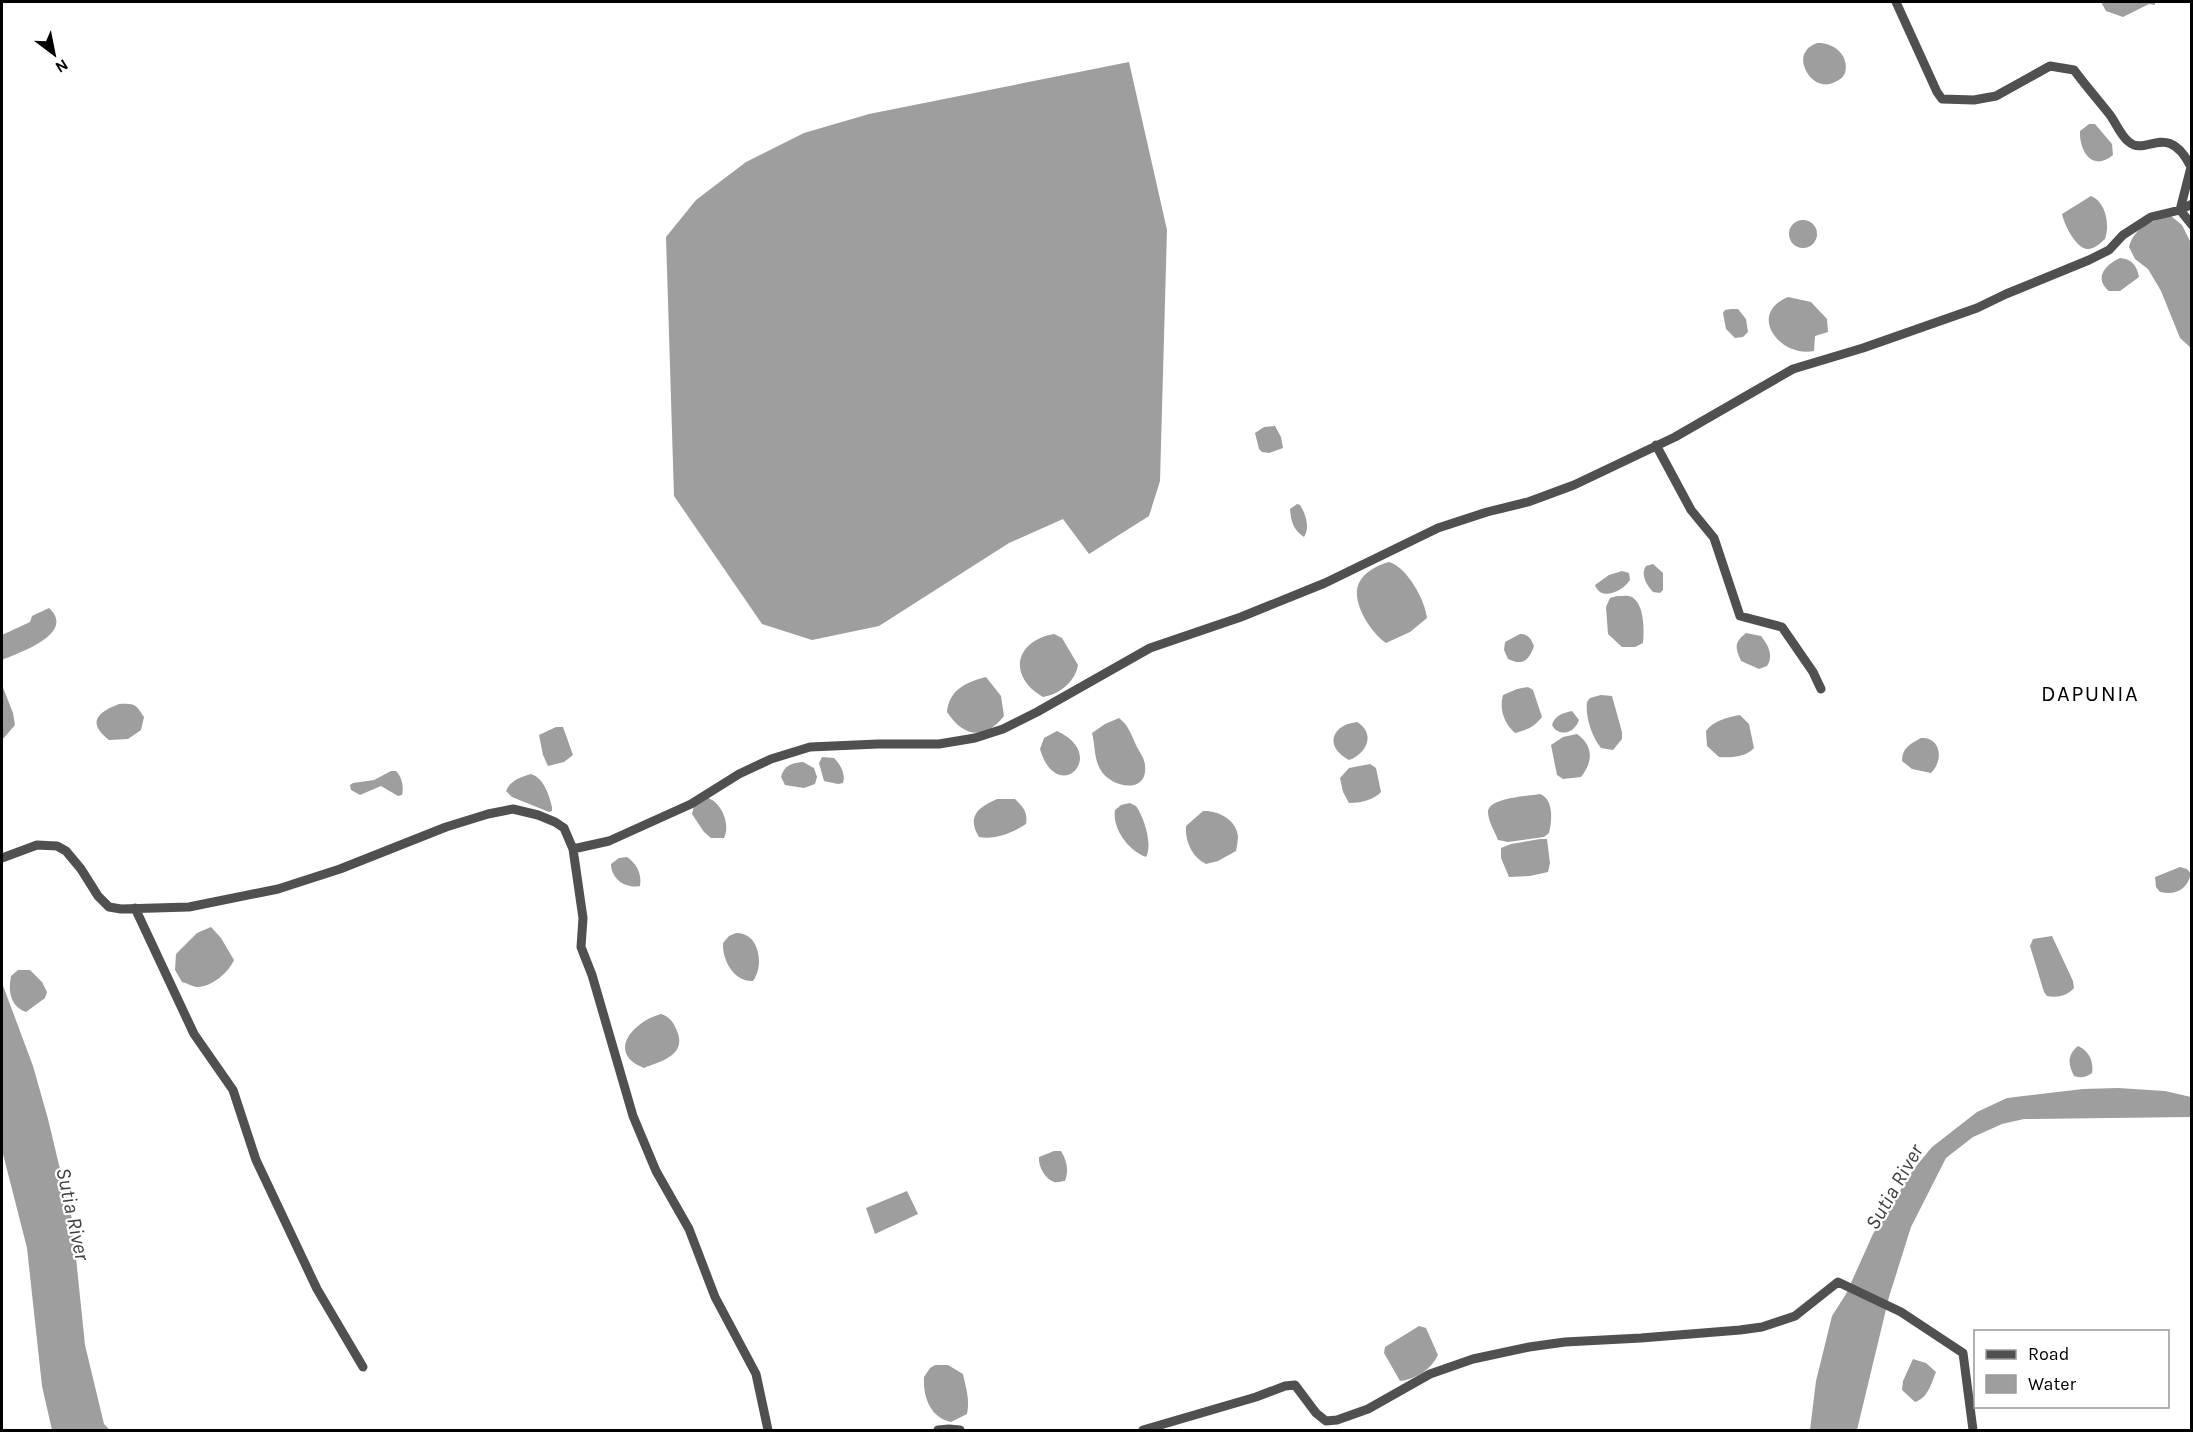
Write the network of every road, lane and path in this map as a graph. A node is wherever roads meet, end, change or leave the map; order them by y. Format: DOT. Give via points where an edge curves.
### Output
graph roads {
  1 [pos="1896,2"];
  2 [pos="2192,204"];
  3 [pos="2180,210"];
  4 [pos="2192,225"];
  5 [pos="1656,445"];
  6 [pos="1821,689"];
  7 [pos="573,849"];
  8 [pos="2,858"];
  9 [pos="135,909"];
  10 [pos="363,1367"];
  11 [pos="768,1431"];
  12 [pos="938,1431"];
  13 [pos="960,1431"];
  14 [pos="1143,1431"];
  15 [pos="1973,1431"];
  1 -- 3 [label="street" via="1942,99 1996,96 2050,66 2074,70 2129,142 2140,147 2166,141 2187,159 2191,167"];
  2 -- 3 [label="street"];
  3 -- 4 [label="street"];
  3 -- 5 [label="street" via="2151,217 2123,235 2109,250 1977,308 1793,369"];
  5 -- 6 [label="street" via="1691,510 1714,538 1740,616 1782,627"];
  5 -- 7 [label="street" via="1574,485 1438,528 1325,583 1150,648 1003,729 939,744 810,747 771,759 692,804 609,841"];
  7 -- 9 [label="street" via="564,828 555,822 513,809 446,827 278,889 189,907"];
  7 -- 11 [label="street" via="583,918 580,947 592,975 633,1116 656,1171 689,1229 715,1297 756,1374"];
  8 -- 9 [label="street" via="37,845 57,846 66,851 109,907"];
  9 -- 10 [label="street" via="194,1034 233,1090 256,1160 317,1289"];
  12 -- 13 [label="street"];
  14 -- 15 [label="street" via="1295,1385 1316,1413 1326,1420 1337,1420 1368,1409 1430,1374 1473,1359 1565,1342 1762,1327 1795,1316 1838,1282 1901,1312 1964,1353"];
}
